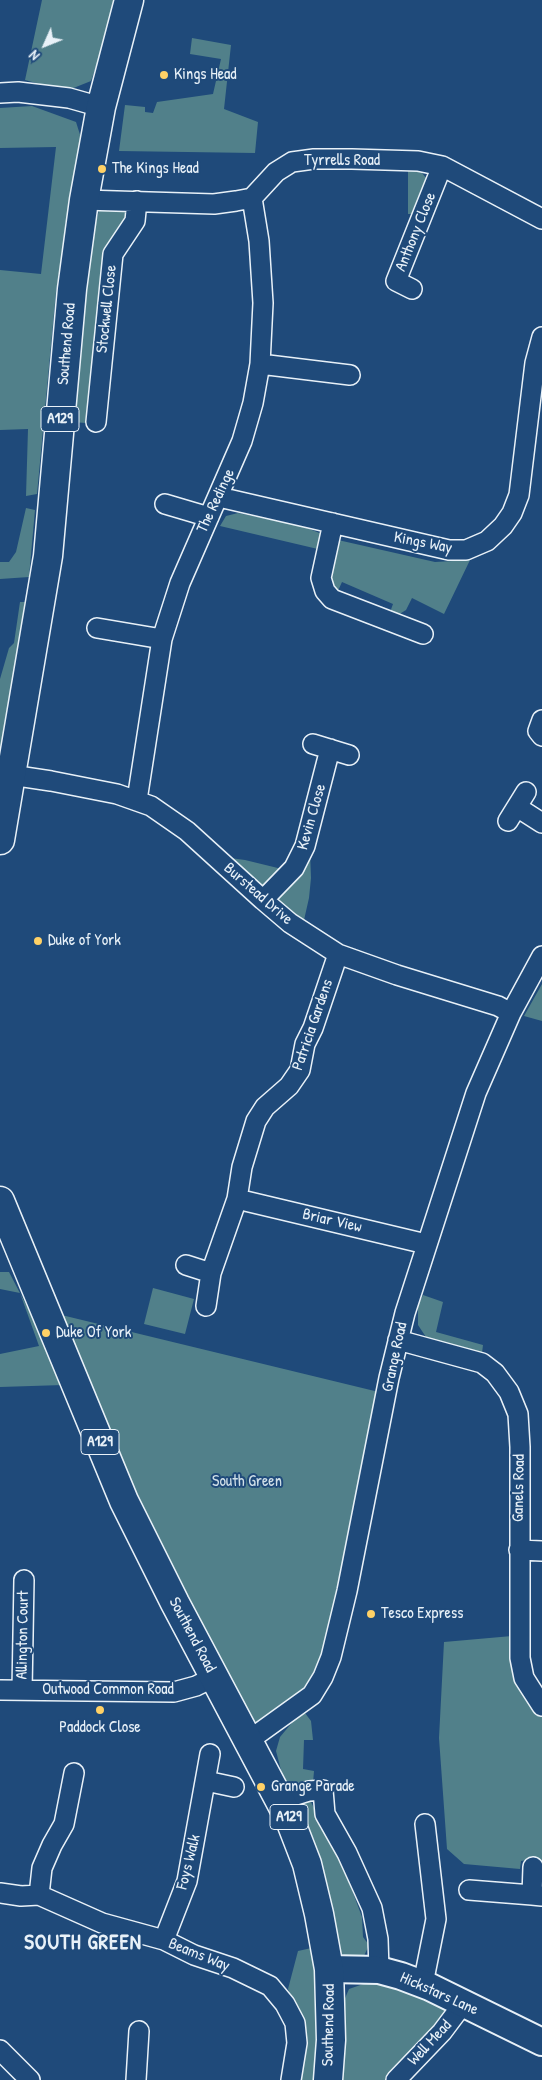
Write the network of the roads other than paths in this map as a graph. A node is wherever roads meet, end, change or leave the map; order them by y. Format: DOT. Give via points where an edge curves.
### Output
graph roads {
  1 [pos="129,0"];
  2 [pos="0,93"];
  3 [pos="101,107"];
  4 [pos="442,166"];
  5 [pos="252,198"];
  6 [pos="84,200"];
  7 [pos="138,201"];
  8 [pos="542,218"];
  9 [pos="412,288"];
  10 [pos="542,337"];
  11 [pos="260,364"];
  12 [pos="350,375"];
  13 [pos="96,422"];
  14 [pos="219,496"];
  15 [pos="165,504"];
  16 [pos="209,516"];
  17 [pos="333,523"];
  18 [pos="97,628"];
  19 [pos="423,634"];
  20 [pos="162,639"];
  21 [pos="542,720"];
  22 [pos="542,736"];
  23 [pos="349,754"];
  24 [pos="11,775"];
  25 [pos="137,800"];
  26 [pos="517,807"];
  27 [pos="542,823"];
  28 [pos="0,840"];
  29 [pos="262,900"];
  30 [pos="338,954"];
  31 [pos="542,956"];
  32 [pos="511,1013"];
  33 [pos="237,1199"];
  34 [pos="2,1212"];
  35 [pos="426,1244"];
  36 [pos="186,1265"];
  37 [pos="210,1273"];
  38 [pos="206,1306"];
  39 [pos="398,1340"];
  40 [pos="519,1550"];
  41 [pos="542,1551"];
  42 [pos="24,1580"];
  43 [pos="214,1677"];
  44 [pos="0,1690"];
  45 [pos="22,1690"];
  46 [pos="542,1706"];
  47 [pos="248,1741"];
  48 [pos="210,1754"];
  49 [pos="74,1773"];
  50 [pos="206,1781"];
  51 [pos="234,1787"];
  52 [pos="280,1800"];
  53 [pos="425,1824"];
  54 [pos="533,1867"];
  55 [pos="469,1890"];
  56 [pos="0,1893"];
  57 [pos="39,1895"];
  58 [pos="537,1896"];
  59 [pos="164,1940"];
  60 [pos="330,1970"];
  61 [pos="379,1970"];
  62 [pos="423,1984"];
  63 [pos="463,2004"];
  64 [pos="139,2031"];
  65 [pos="542,2042"];
  66 [pos="0,2050"];
  67 [pos="30,2080"];
  68 [pos="136,2080"];
  69 [pos="291,2080"];
  70 [pos="328,2080"];
  71 [pos="396,2080"];
  1 -- 3 [label="main road, Southend Road / A129"];
  2 -- 3 [label="street" via="69,98"];
  3 -- 6 [label="main road, Southend Road / A129"];
  4 -- 5 [label="street, Tyrrells Road" via="352,159 292,162 276,172"];
  4 -- 8 [label="street, Tyrrells Road"];
  4 -- 9 [label="street, Anthony Close" via="396,281"];
  5 -- 7 [label="street" via="214,204"];
  5 -- 11 [label="street, The Redinge" via="263,303"];
  6 -- 7 [label="street"];
  6 -- 24 [label="main road, Southend Road / A129" via="72,289 48,556"];
  7 -- 13 [label="street, Stockwell Close" via="135,221 113,254"];
  10 -- 17 [label="street, Kings Way" via="535,363 519,495 512,513 487,542 466,550 449,550"];
  11 -- 12 [label="street"];
  11 -- 14 [label="street, The Redinge" via="242,441"];
  14 -- 16 [label="street, The Redinge"];
  14 -- 17 [label="street, Kings Way"];
  15 -- 16 [label="street"];
  16 -- 20 [label="street, The Redinge" via="180,583"];
  17 -- 19 [label="street" via="321,578 325,591 332,599"];
  18 -- 20 [label="street"];
  20 -- 25 [label="street, The Redinge"];
  21 -- 22 [label="street" via="538,731"];
  23 -- 29 [label="street, Kevin Close" via="322,746 305,846 294,868"];
  24 -- 25 [label="street, Burstead Drive"];
  24 -- 28 [label="main road, Southend Road / A129"];
  25 -- 29 [label="street, Burstead Drive" via="186,831"];
  26 -- 27 [label="street"];
  29 -- 30 [label="street, Burstead Drive" via="290,923"];
  30 -- 32 [label="street, Burstead Drive"];
  30 -- 33 [label="street, Patricia Gardens" via="313,1028 304,1044 300,1070 256,1121 242,1167"];
  31 -- 32 [label="street, Grange Road"];
  32 -- 35 [label="street, Grange Road" via="476,1092"];
  33 -- 35 [label="street, Briar View"];
  33 -- 37 [label="street, Patricia Gardens"];
  34 -- 43 [label="main road, Southend Road / A129" via="124,1501"];
  35 -- 39 [label="street, Grange Road"];
  36 -- 37 [label="street"];
  37 -- 38 [label="street, Patricia Gardens"];
  39 -- 40 [label="street, Ganels Road" via="482,1363 495,1373 509,1392 518,1414"];
  39 -- 47 [label="street, Grange Road" via="331,1657 312,1695"];
  40 -- 41 [label="street"];
  40 -- 46 [label="street, Ganels Road" via="520,1658 524,1678"];
  42 -- 45 [label="street, Allington Court"];
  43 -- 45 [label="street, Outwood Common Road" via="174,1692"];
  43 -- 47 [label="main road, Southend Road / A129"];
  44 -- 45 [label="street, Outwood Common Road"];
  47 -- 52 [label="main road, Southend Road / A129"];
  48 -- 50 [label="street, Foys Walk"];
  49 -- 57 [label="street" via="64,1824 42,1868"];
  50 -- 51 [label="street"];
  50 -- 59 [label="street, Foys Walk" via="187,1881"];
  52 -- 60 [label="main road, Southend Road / A129" via="307,1864"];
  52 -- 61 [label="street" via="323,1790 325,1814 372,1908"];
  53 -- 62 [label="street" via="436,1919"];
  54 -- 58 [label="street"];
  55 -- 58 [label="street"];
  56 -- 57 [label="street, Beams Way"];
  57 -- 59 [label="street, Beams Way" via="102,1923"];
  59 -- 69 [label="street, Beams Way" via="270,1986 295,2023 297,2043"];
  60 -- 61 [label="street, Hickstars Lane"];
  60 -- 70 [label="main road, Southend Road / A129"];
  61 -- 62 [label="street, Hickstars Lane"];
  62 -- 63 [label="street, Hickstars Lane"];
  63 -- 65 [label="street, Hickstars Lane"];
  63 -- 71 [label="street, Well Mead" via="442,2032"];
  64 -- 68 [label="street"];
  66 -- 67 [label="street"];
}
